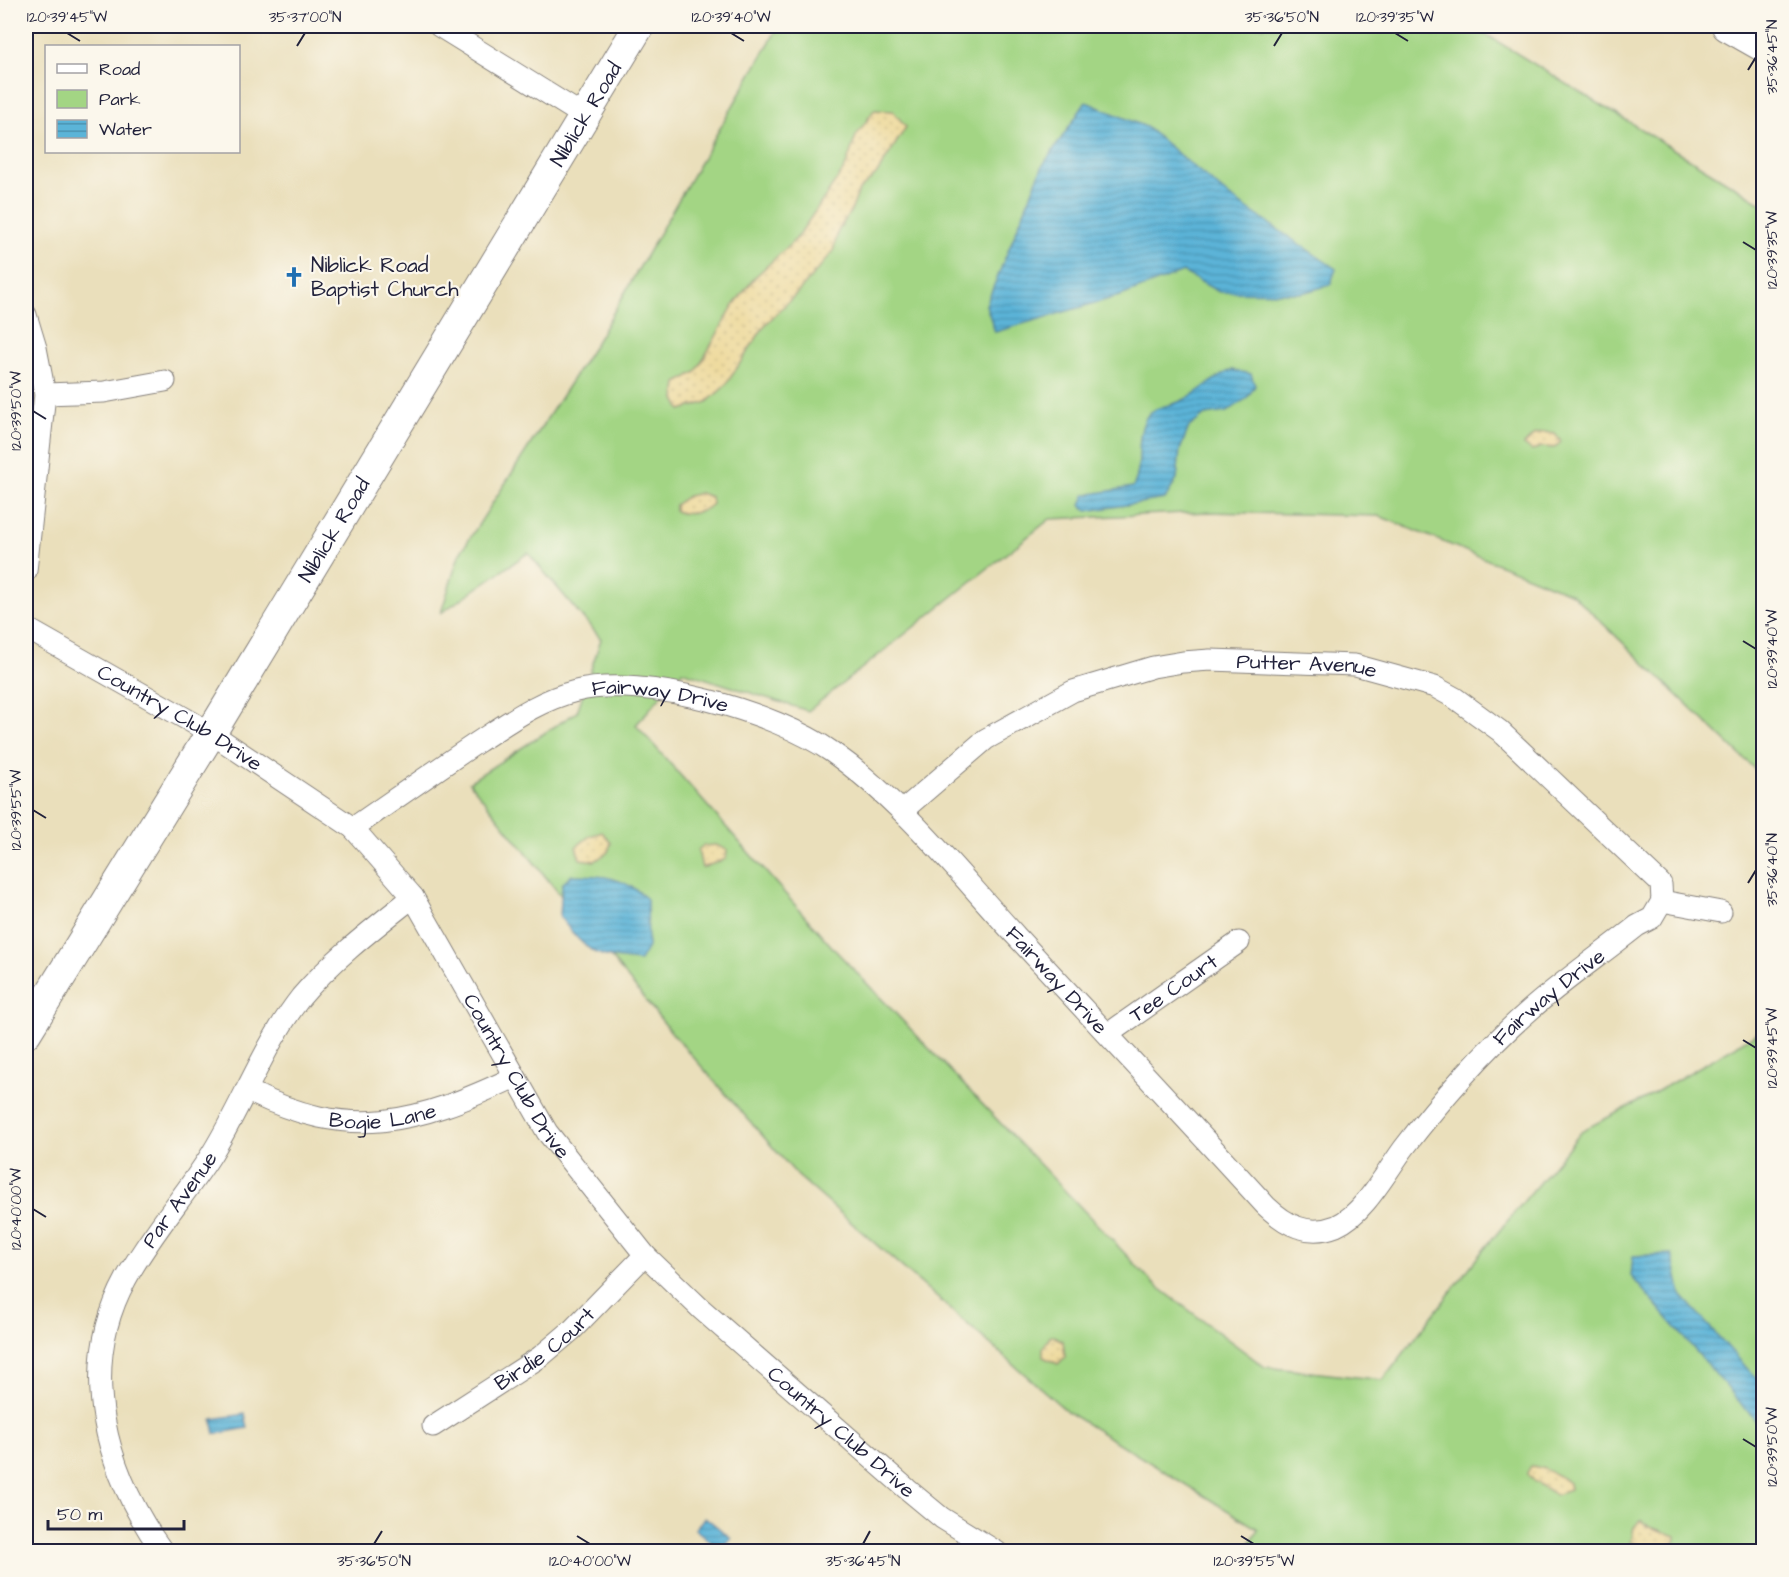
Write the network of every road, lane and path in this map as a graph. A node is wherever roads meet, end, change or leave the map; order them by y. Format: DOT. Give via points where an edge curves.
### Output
graph roads {
  1 [pos="439,26"];
  2 [pos="639,26"];
  3 [pos="1729,26"];
  4 [pos="468,33"];
  5 [pos="1764,47"];
  6 [pos="585,116"];
  7 [pos="26,315"];
  8 [pos="165,381"];
  9 [pos="45,394"];
  10 [pos="26,571"];
  11 [pos="26,628"];
  12 [pos="211,733"];
  13 [pos="902,811"];
  14 [pos="353,828"];
  15 [pos="413,897"];
  16 [pos="1662,901"];
  17 [pos="1721,912"];
  18 [pos="1239,942"];
  19 [pos="26,1033"];
  20 [pos="1108,1034"];
  21 [pos="515,1077"];
  22 [pos="248,1091"];
  23 [pos="645,1256"];
  24 [pos="434,1426"];
  25 [pos="163,1551"];
  26 [pos="997,1551"];
  1 -- 4 [label="street"];
  2 -- 6 [label="main road, Niblick Road"];
  3 -- 5 [label="main road"];
  4 -- 6 [label="street"];
  6 -- 12 [label="main road, Niblick Road"];
  7 -- 9 [label="street"];
  8 -- 9 [label="street" via="104,392"];
  9 -- 10 [label="street"];
  11 -- 12 [label="street, Country Club Drive"];
  12 -- 14 [label="street, Country Club Drive"];
  12 -- 19 [label="main road, Niblick Road"];
  13 -- 14 [label="street, Fairway Drive" via="832,752 798,731 718,704 670,693 613,687 554,697 521,714"];
  13 -- 16 [label="street, Putter Avenue" via="986,739 1072,691 1183,662 1355,664 1435,687 1500,731 1661,884"];
  13 -- 20 [label="street, Fairway Drive"];
  14 -- 15 [label="street, Country Club Drive"];
  15 -- 21 [label="street, Country Club Drive"];
  15 -- 22 [label="street, Par Avenue" via="337,959 301,998"];
  16 -- 17 [label="street"];
  16 -- 20 [label="street, Fairway Drive" via="1652,918 1530,1010 1484,1054 1405,1147 1374,1191 1335,1226 1313,1231 1289,1226 1280,1219"];
  18 -- 20 [label="street, Tee Court"];
  21 -- 22 [label="street, Bogie Lane" via="430,1113 393,1122 342,1122 308,1115"];
  21 -- 23 [label="street, Country Club Drive" via="547,1132"];
  22 -- 25 [label="street, Par Avenue" via="211,1154 125,1281 109,1322 101,1367 103,1416 113,1462 144,1525"];
  23 -- 24 [label="street, Birdie Court" via="540,1357"];
  23 -- 26 [label="street, Country Club Drive" via="924,1503"];
}
